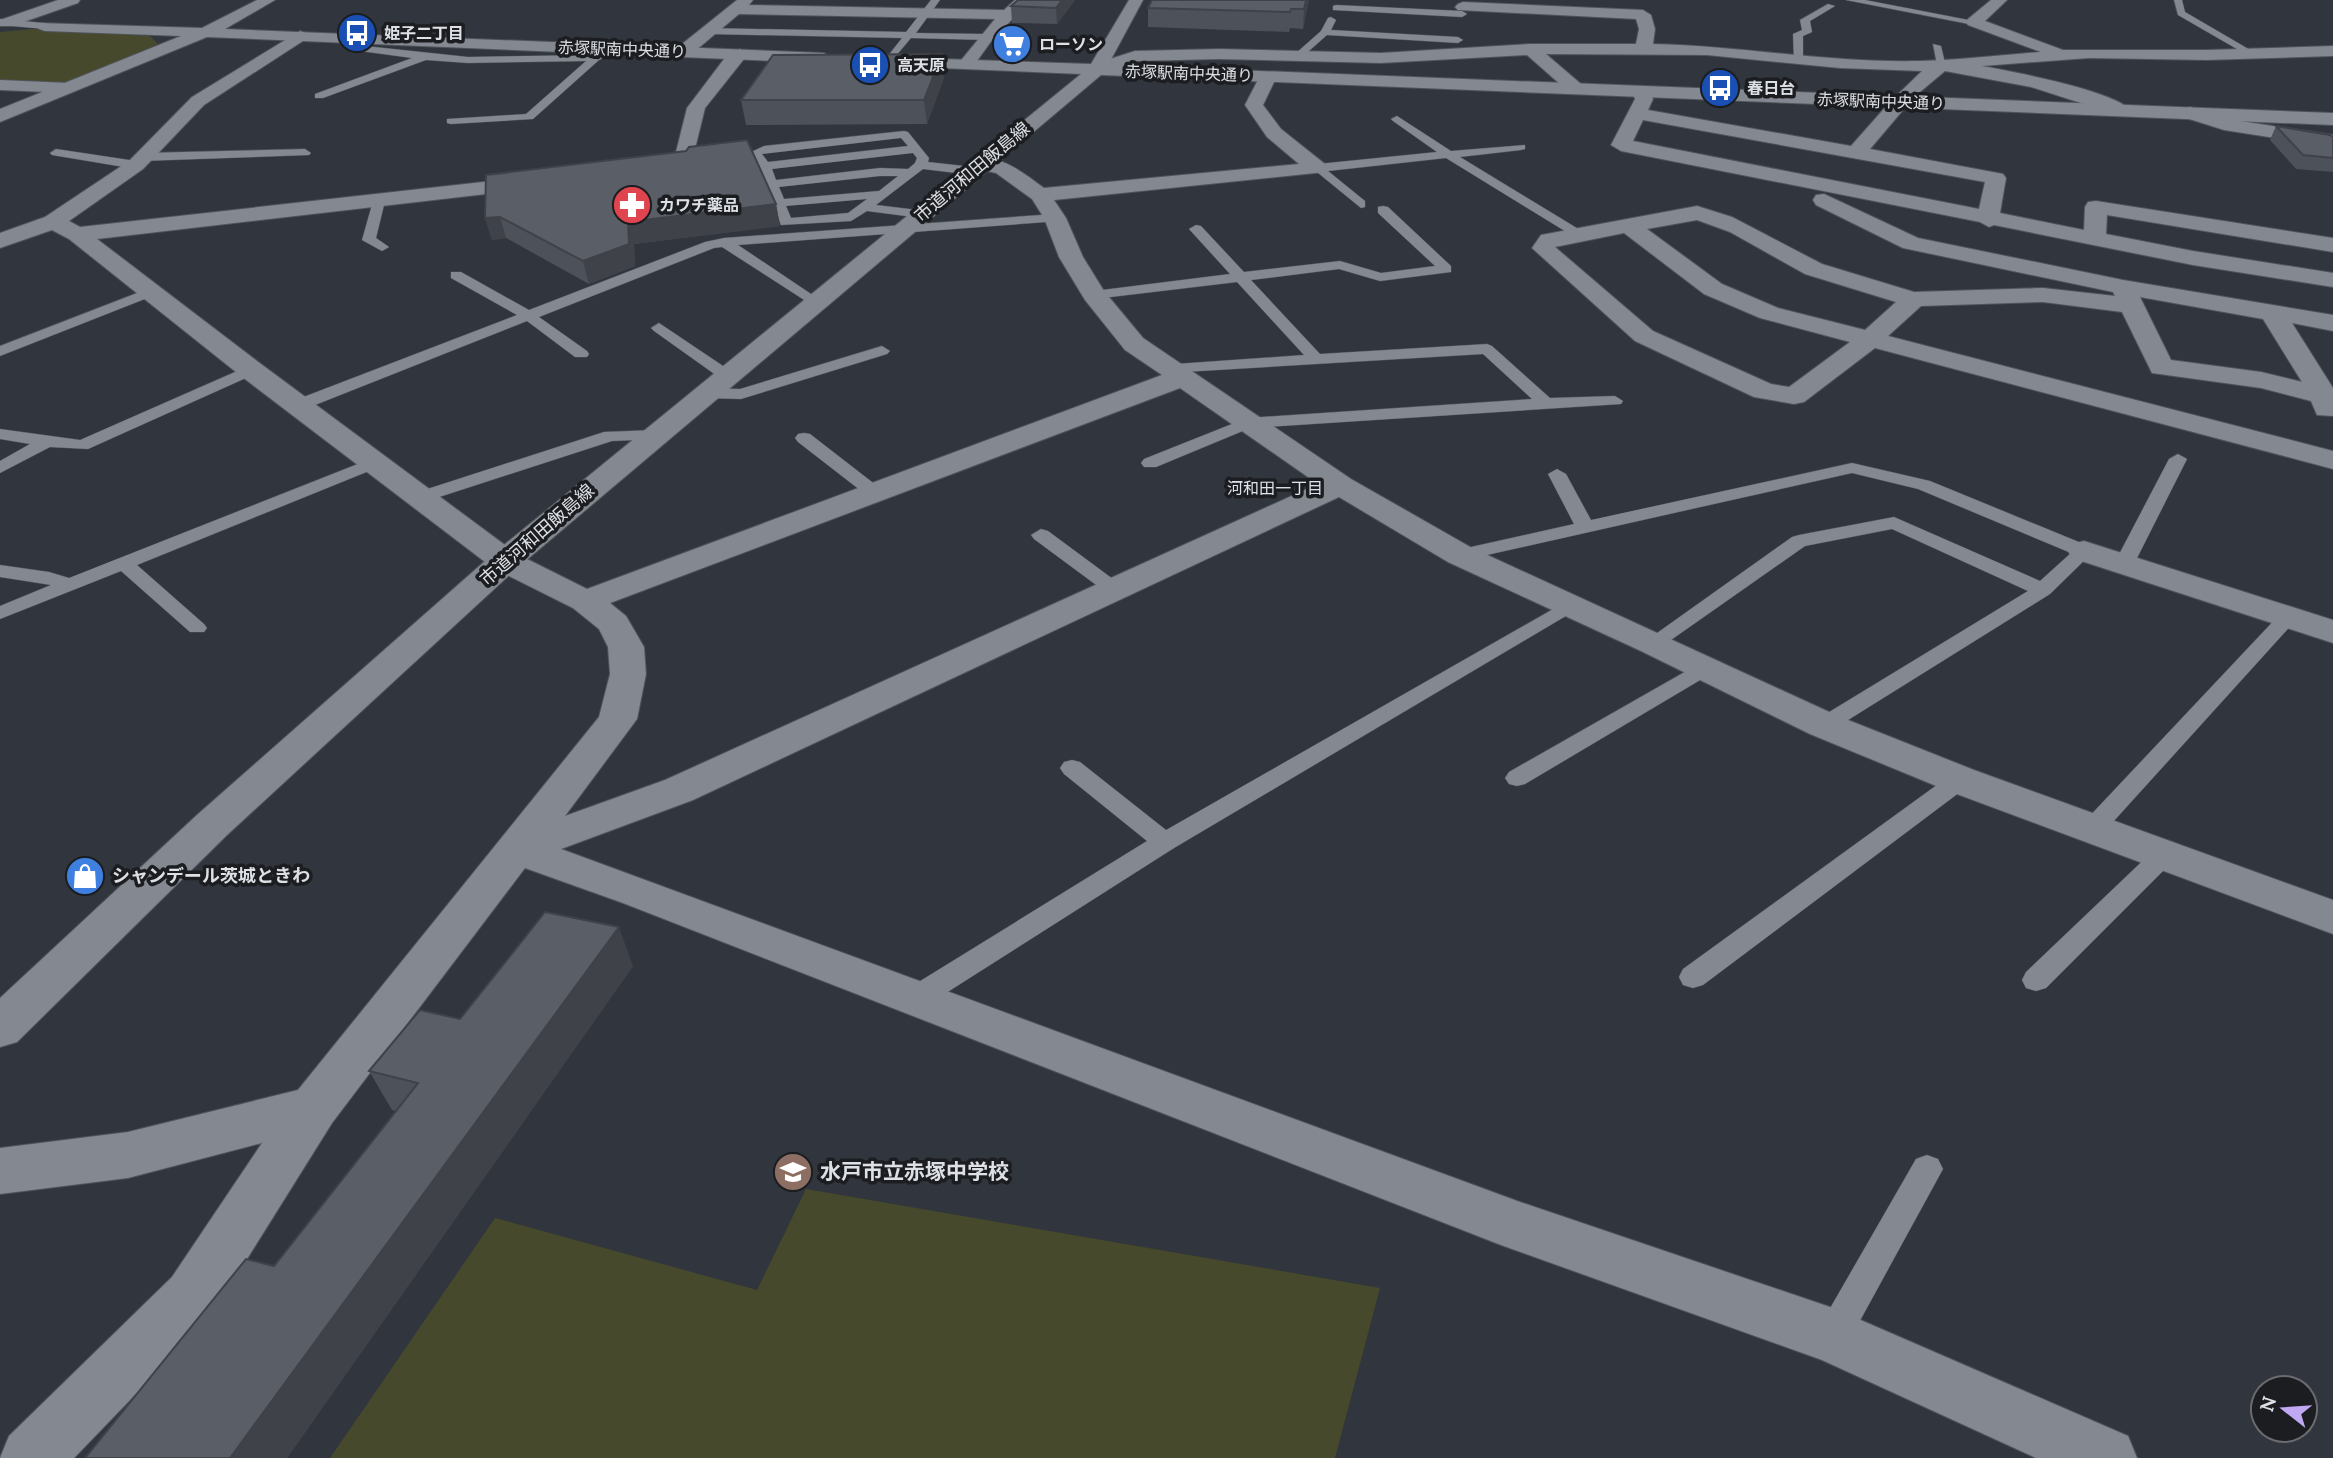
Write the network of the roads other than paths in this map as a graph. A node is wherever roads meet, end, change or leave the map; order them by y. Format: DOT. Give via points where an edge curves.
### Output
graph roads {
  1 [pos="74,0"];
  2 [pos="268,0"];
  3 [pos="936,0"];
  4 [pos="1023,0"];
  5 [pos="1136,0"];
  6 [pos="1850,0"];
  7 [pos="2000,0"];
  8 [pos="2178,0"];
  9 [pos="1338,4"];
  10 [pos="741,5"];
  11 [pos="1831,6"];
  12 [pos="1464,7"];
  13 [pos="849,12"];
  14 [pos="925,13"];
  15 [pos="1007,15"];
  16 [pos="1974,22"];
  17 [pos="2,24"];
  18 [pos="45,26"];
  19 [pos="708,31"];
  20 [pos="206,32"];
  21 [pos="1325,32"];
  22 [pos="907,35"];
  23 [pos="300,36"];
  24 [pos="986,37"];
  25 [pos="370,39"];
  26 [pos="819,45"];
  27 [pos="1936,46"];
  28 [pos="1459,47"];
  29 [pos="1644,48"];
  30 [pos="616,49"];
  31 [pos="1530,49"];
  32 [pos="2333,51"];
  33 [pos="683,52"];
  34 [pos="740,54"];
  35 [pos="2063,54"];
  36 [pos="2252,54"];
  37 [pos="1270,55"];
  38 [pos="1298,56"];
  39 [pos="425,57"];
  40 [pos="596,58"];
  41 [pos="835,58"];
  42 [pos="1798,59"];
  43 [pos="882,60"];
  44 [pos="965,64"];
  45 [pos="1942,65"];
  46 [pos="1097,69"];
  47 [pos="1263,76"];
  48 [pos="0,85"];
  49 [pos="69,88"];
  50 [pos="1575,88"];
  51 [pos="1640,91"];
  52 [pos="319,96"];
  53 [pos="1902,101"];
  54 [pos="2121,110"];
  55 [pos="1636,113"];
  56 [pos="2190,113"];
  57 [pos="0,116"];
  58 [pos="1397,119"];
  59 [pos="2333,119"];
  60 [pos="451,121"];
  61 [pos="2333,141"];
  62 [pos="1521,147"];
  63 [pos="916,149"];
  64 [pos="56,153"];
  65 [pos="305,153"];
  66 [pos="1856,153"];
  67 [pos="1449,155"];
  68 [pos="139,161"];
  69 [pos="765,166"];
  70 [pos="977,167"];
  71 [pos="1318,168"];
  72 [pos="915,169"];
  73 [pos="628,172"];
  74 [pos="559,180"];
  75 [pos="771,184"];
  76 [pos="1831,188"];
  77 [pos="882,194"];
  78 [pos="379,201"];
  79 [pos="779,203"];
  80 [pos="1361,204"];
  81 [pos="865,207"];
  82 [pos="1047,207"];
  83 [pos="1383,210"];
  84 [pos="1989,220"];
  85 [pos="913,221"];
  86 [pos="53,222"];
  87 [pos="1627,225"];
  88 [pos="1196,229"];
  89 [pos="1578,233"];
  90 [pos="77,234"];
  91 [pos="2095,238"];
  92 [pos="3,239"];
  93 [pos="724,242"];
  94 [pos="2333,245"];
  95 [pos="382,247"];
  96 [pos="2140,248"];
  97 [pos="456,275"];
  98 [pos="1238,277"];
  99 [pos="2333,279"];
  100 [pos="149,292"];
  101 [pos="1094,295"];
  102 [pos="2126,296"];
  103 [pos="1914,299"];
  104 [pos="815,303"];
  105 [pos="2273,314"];
  106 [pos="529,316"];
  107 [pos="2333,323"];
  108 [pos="659,328"];
  109 [pos="1868,341"];
  110 [pos="0,351"];
  111 [pos="882,351"];
  112 [pos="581,354"];
  113 [pos="1315,358"];
  114 [pos="251,370"];
  115 [pos="1173,373"];
  116 [pos="715,384"];
  117 [pos="1615,401"];
  118 [pos="1546,403"];
  119 [pos="2330,404"];
  120 [pos="299,405"];
  121 [pos="1247,423"];
  122 [pos="0,434"];
  123 [pos="655,435"];
  124 [pos="804,438"];
  125 [pos="47,440"];
  126 [pos="2331,457"];
  127 [pos="2178,459"];
  128 [pos="373,463"];
  129 [pos="1150,463"];
  130 [pos="0,468"];
  131 [pos="1557,474"];
  132 [pos="1340,485"];
  133 [pos="875,493"];
  134 [pos="421,497"];
  135 [pos="1586,528"];
  136 [pos="1041,535"];
  137 [pos="2084,551"];
  138 [pos="1460,555"];
  139 [pos="505,561"];
  140 [pos="125,564"];
  141 [pos="2124,564"];
  142 [pos="0,571"];
  143 [pos="69,585"];
  144 [pos="1114,589"];
  145 [pos="2043,590"];
  146 [pos="585,601"];
  147 [pos="1569,606"];
  148 [pos="0,613"];
  149 [pos="2288,617"];
  150 [pos="197,628"];
  151 [pos="2333,632"];
  152 [pos="1654,643"];
  153 [pos="1704,668"];
  154 [pos="1824,725"];
  155 [pos="1072,768"];
  156 [pos="1517,778"];
  157 [pos="1960,780"];
  158 [pos="2094,827"];
  159 [pos="1165,842"];
  160 [pos="516,849"];
  161 [pos="2163,856"];
  162 [pos="2333,917"];
  163 [pos="1693,977"];
  164 [pos="2036,980"];
  165 [pos="914,999"];
  166 [pos="0,1028"];
  167 [pos="314,1108"];
  168 [pos="1927,1169"];
  169 [pos="0,1171"];
  170 [pos="1833,1336"];
  171 [pos="32,1458"];
  172 [pos="2106,1458"];
  1 -- 17 [label="street"];
  2 -- 20 [label="street"];
  3 -- 14 [label="lane"];
  4 -- 15 [label="street"];
  5 -- 46 [label="street"];
  6 -- 16 [label="lane"];
  7 -- 16 [label="street"];
  8 -- 36 [label="lane" via="2181,13"];
  9 -- 12 [label="lane"];
  9 -- 21 [label="lane"];
  10 -- 13 [label="street"];
  10 -- 19 [label="street"];
  11 -- 42 [label="lane" via="1805,20 1807,32 1798,34"];
  12 -- 28 [label="street"];
  12 -- 29 [label="street" via="1643,15 1647,29"];
  13 -- 14 [label="street"];
  13 -- 26 [label="lane"];
  14 -- 15 [label="street"];
  14 -- 22 [label="lane"];
  15 -- 24 [label="street"];
  16 -- 35 [label="street"];
  17 -- 18 [label="lane"];
  18 -- 20 [label="street, 赤塚駅南中央通り"];
  19 -- 26 [label="lane"];
  19 -- 33 [label="street"];
  20 -- 23 [label="street, 赤塚駅南中央通り"];
  20 -- 49 [label="street"];
  21 -- 28 [label="lane"];
  21 -- 38 [label="lane"];
  22 -- 24 [label="lane"];
  22 -- 26 [label="lane"];
  22 -- 43 [label="lane"];
  23 -- 25 [label="street, 赤塚駅南中央通り"];
  23 -- 68 [label="street" via="198,102"];
  24 -- 44 [label="street"];
  25 -- 30 [label="street, 赤塚駅南中央通り"];
  25 -- 39 [label="lane" via="356,48"];
  26 -- 34 [label="street, 赤塚駅南中央通り"];
  26 -- 41 [label="street, 赤塚駅南中央通り"];
  27 -- 45 [label="lane"];
  28 -- 31 [label="street"];
  28 -- 38 [label="street" via="1381,58"];
  29 -- 31 [label="street"];
  29 -- 42 [label="street"];
  30 -- 33 [label="street, 赤塚駅南中央通り"];
  30 -- 40 [label="lane"];
  31 -- 50 [label="street"];
  32 -- 36 [label="street"];
  33 -- 34 [label="street, 赤塚駅南中央通り"];
  34 -- 73 [label="street" via="696,108 689,161"];
  35 -- 36 [label="street"];
  35 -- 45 [label="street"];
  37 -- 38 [label="street"];
  37 -- 46 [label="street" via="1135,57"];
  37 -- 47 [label="street" via="1262,60"];
  39 -- 40 [label="lane"];
  39 -- 52 [label="lane"];
  40 -- 60 [label="lane" via="529,117"];
  42 -- 45 [label="street"];
  43 -- 44 [label="street, 赤塚駅南中央通り"];
  44 -- 46 [label="street, 赤塚駅南中央通り"];
  45 -- 53 [label="street"];
  45 -- 54 [label="street" via="2012,76"];
  46 -- 47 [label="street, 赤塚駅南中央通り"];
  46 -- 70 [label="street, 市道河和田飯島線"];
  47 -- 50 [label="street, 赤塚駅南中央通り"];
  47 -- 71 [label="street" via="1254,105 1258,114 1271,133"];
  48 -- 49 [label="street"];
  49 -- 57 [label="street"];
  50 -- 51 [label="street, 赤塚駅南中央通り"];
  51 -- 53 [label="street, 赤塚駅南中央通り"];
  51 -- 55 [label="street" via="1644,99"];
  53 -- 54 [label="street, 赤塚駅南中央通り"];
  53 -- 66 [label="street"];
  54 -- 56 [label="street, 赤塚駅南中央通り"];
  55 -- 66 [label="street"];
  55 -- 76 [label="street" via="1621,145"];
  56 -- 59 [label="street, 赤塚駅南中央通り"];
  56 -- 61 [label="street" via="2224,124"];
  58 -- 67 [label="lane"];
  62 -- 67 [label="lane"];
  63 -- 69 [label="lane"];
  63 -- 69 [label="lane" via="904,134 748,153"];
  63 -- 72 [label="lane" via="923,158"];
  64 -- 68 [label="lane"];
  65 -- 68 [label="lane"];
  66 -- 84 [label="street" via="1996,178"];
  67 -- 71 [label="lane"];
  67 -- 89 [label="lane"];
  68 -- 86 [label="street"];
  69 -- 75 [label="lane"];
  70 -- 72 [label="lane"];
  70 -- 82 [label="street" via="1002,168"];
  70 -- 85 [label="street, 市道河和田飯島線"];
  71 -- 80 [label="lane"];
  71 -- 82 [label="street"];
  72 -- 75 [label="lane"];
  72 -- 77 [label="lane"];
  74 -- 78 [label="street"];
  75 -- 79 [label="lane"];
  76 -- 84 [label="street"];
  76 -- 102 [label="street" via="1820,198 1911,243"];
  77 -- 79 [label="lane"];
  77 -- 81 [label="lane"];
  78 -- 90 [label="street"];
  78 -- 95 [label="lane" via="369,240"];
  79 -- 81 [label="lane" via="786,222 851,217"];
  81 -- 85 [label="lane"];
  82 -- 85 [label="lane"];
  82 -- 101 [label="street"];
  83 -- 98 [label="lane" via="1446,269 1380,277 1340,265"];
  84 -- 91 [label="street"];
  85 -- 93 [label="lane" via="885,232"];
  85 -- 104 [label="street, 市道河和田飯島線"];
  86 -- 90 [label="street"];
  86 -- 92 [label="street"];
  87 -- 89 [label="street"];
  87 -- 103 [label="street" via="1698,213 1720,217 1811,268"];
  87 -- 109 [label="street" via="1713,289 1769,313"];
  88 -- 98 [label="lane"];
  89 -- 109 [label="street" via="1549,240 1544,248 1644,336 1764,391 1794,396"];
  90 -- 100 [label="street"];
  91 -- 94 [label="street" via="2096,206"];
  91 -- 96 [label="street"];
  93 -- 104 [label="lane"];
  93 -- 106 [label="lane"];
  96 -- 99 [label="street"];
  96 -- 102 [label="street"];
  97 -- 106 [label="lane"];
  98 -- 101 [label="lane"];
  98 -- 113 [label="lane"];
  100 -- 110 [label="lane"];
  100 -- 114 [label="street"];
  101 -- 115 [label="street" via="1134,344"];
  102 -- 103 [label="street"];
  102 -- 105 [label="street"];
  102 -- 119 [label="street" via="2161,367 2261,380"];
  103 -- 109 [label="street"];
  104 -- 116 [label="street, 市道河和田飯島線"];
  105 -- 107 [label="street"];
  105 -- 119 [label="street"];
  106 -- 112 [label="lane"];
  106 -- 120 [label="lane"];
  108 -- 116 [label="lane"];
  109 -- 126 [label="street"];
  111 -- 116 [label="lane" via="741,394"];
  113 -- 115 [label="lane"];
  113 -- 118 [label="lane" via="1487,349"];
  114 -- 120 [label="street"];
  114 -- 125 [label="lane" via="82,446"];
  115 -- 121 [label="street"];
  115 -- 133 [label="street"];
  116 -- 123 [label="street, 市道河和田飯島線"];
  117 -- 118 [label="lane"];
  118 -- 121 [label="lane"];
  120 -- 128 [label="street"];
  121 -- 129 [label="lane"];
  121 -- 132 [label="street"];
  122 -- 125 [label="lane"];
  123 -- 134 [label="lane" via="610,436"];
  123 -- 139 [label="street, 市道河和田飯島線"];
  124 -- 133 [label="lane"];
  125 -- 130 [label="lane"];
  127 -- 141 [label="lane"];
  128 -- 134 [label="street"];
  128 -- 140 [label="lane"];
  131 -- 135 [label="lane"];
  132 -- 138 [label="street"];
  132 -- 144 [label="street"];
  133 -- 146 [label="street"];
  134 -- 139 [label="street"];
  135 -- 137 [label="lane" via="1852,468 1924,485"];
  135 -- 138 [label="lane"];
  136 -- 144 [label="lane"];
  137 -- 141 [label="street"];
  137 -- 145 [label="lane"];
  138 -- 147 [label="street"];
  139 -- 146 [label="street"];
  139 -- 166 [label="street, 市道河和田飯島線" via="212,825"];
  140 -- 143 [label="lane"];
  140 -- 150 [label="lane"];
  141 -- 149 [label="street"];
  142 -- 143 [label="lane"];
  143 -- 148 [label="lane"];
  144 -- 160 [label="street" via="679,790"];
  145 -- 152 [label="lane" via="1894,523 1799,541"];
  145 -- 154 [label="lane"];
  146 -- 160 [label="street" via="614,623 626,647 628,674 618,719"];
  147 -- 152 [label="street"];
  147 -- 159 [label="lane"];
  149 -- 151 [label="street"];
  149 -- 158 [label="lane"];
  152 -- 153 [label="street"];
  153 -- 154 [label="street"];
  153 -- 156 [label="lane"];
  154 -- 157 [label="street"];
  155 -- 159 [label="lane"];
  157 -- 158 [label="street"];
  157 -- 163 [label="lane"];
  158 -- 161 [label="street"];
  159 -- 165 [label="lane"];
  160 -- 165 [label="street"];
  160 -- 167 [label="street"];
  161 -- 162 [label="street"];
  161 -- 164 [label="lane"];
  165 -- 170 [label="street" via="1520,1227"];
  167 -- 169 [label="street" via="128,1155"];
  167 -- 171 [label="street" via="192,1296"];
  168 -- 170 [label="lane"];
  170 -- 172 [label="street"];
}
